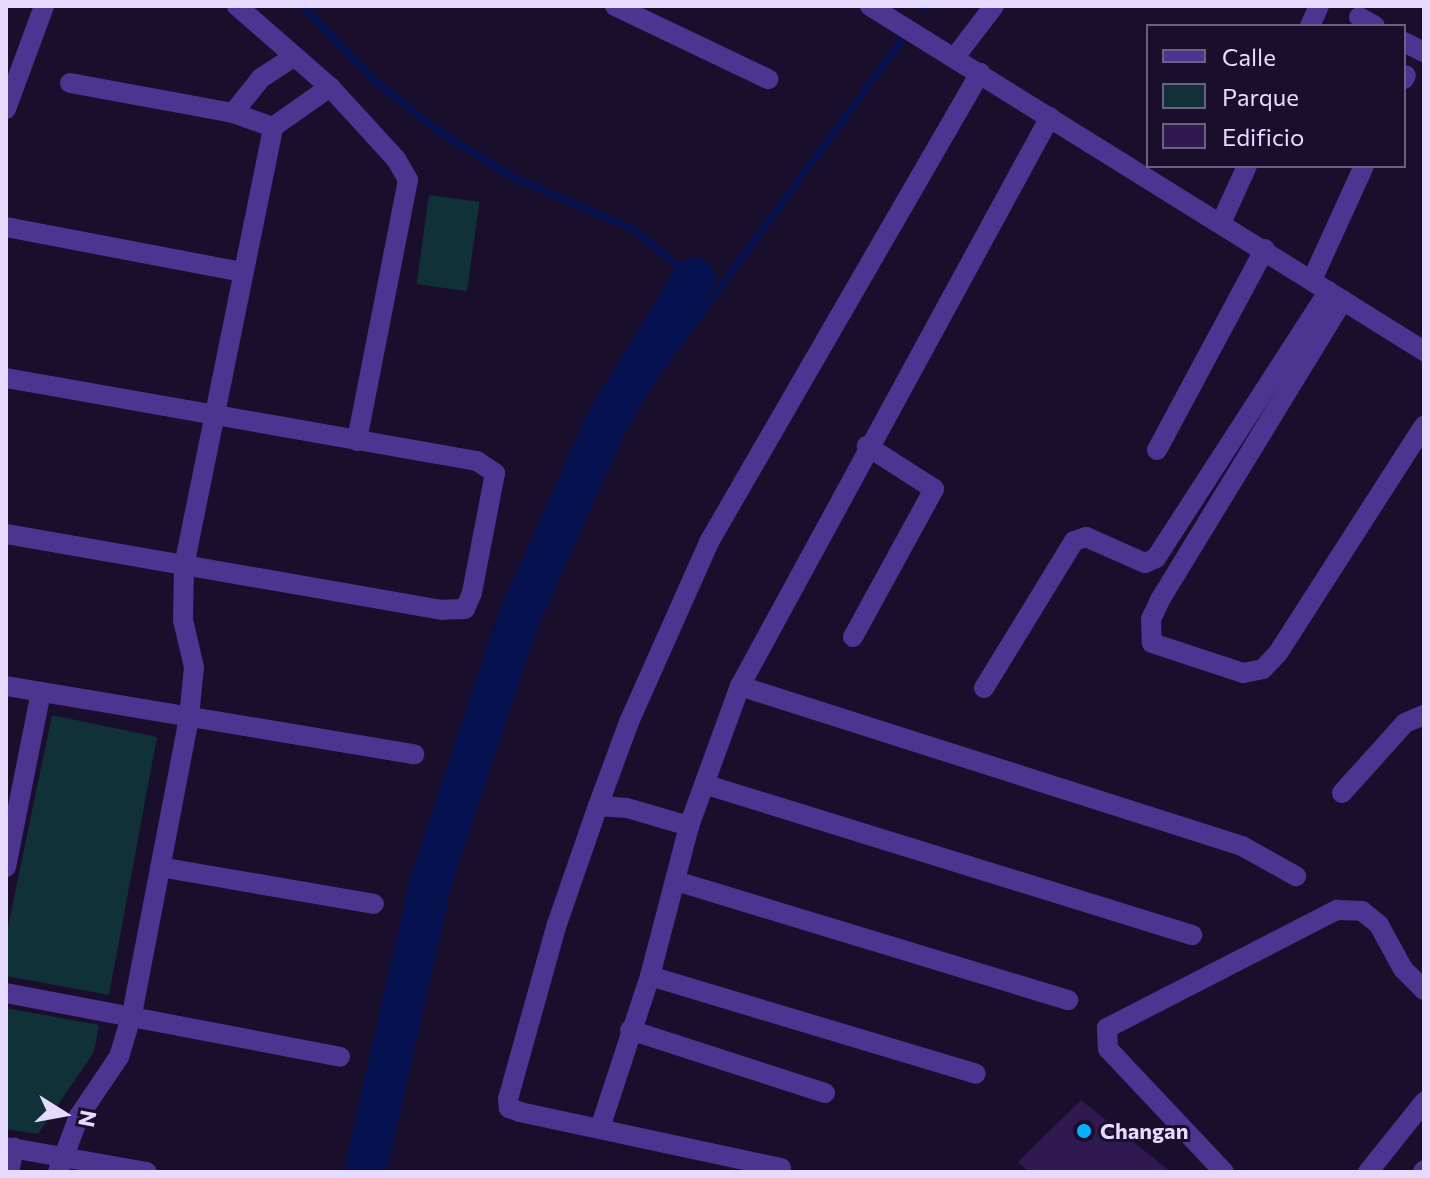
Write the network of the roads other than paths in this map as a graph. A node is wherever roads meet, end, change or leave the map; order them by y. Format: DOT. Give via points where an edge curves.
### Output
graph roads {
  1 [pos="44,6"];
  2 [pos="237,6"];
  3 [pos="615,6"];
  4 [pos="870,6"];
  5 [pos="994,6"];
  6 [pos="893,12"];
  7 [pos="1406,43"];
  8 [pos="1424,52"];
  9 [pos="293,57"];
  10 [pos="955,57"];
  11 [pos="980,73"];
  12 [pos="768,79"];
  13 [pos="70,83"];
  14 [pos="330,87"];
  15 [pos="6,109"];
  16 [pos="233,113"];
  17 [pos="1050,117"];
  18 [pos="273,127"];
  19 [pos="1246,168"];
  20 [pos="1363,168"];
  21 [pos="1221,223"];
  22 [pos="6,227"];
  23 [pos="1265,249"];
  24 [pos="241,272"];
  25 [pos="1328,290"];
  26 [pos="1424,351"];
  27 [pos="6,378"];
  28 [pos="213,415"];
  29 [pos="1424,426"];
  30 [pos="357,441"];
  31 [pos="867,446"];
  32 [pos="1157,450"];
  33 [pos="6,534"];
  34 [pos="184,566"];
  35 [pos="853,637"];
  36 [pos="6,686"];
  37 [pos="740,686"];
  38 [pos="984,688"];
  39 [pos="41,692"];
  40 [pos="1424,715"];
  41 [pos="189,717"];
  42 [pos="414,754"];
  43 [pos="707,785"];
  44 [pos="1342,793"];
  45 [pos="598,806"];
  46 [pos="689,826"];
  47 [pos="7,854"];
  48 [pos="160,867"];
  49 [pos="1296,876"];
  50 [pos="676,881"];
  51 [pos="374,904"];
  52 [pos="1192,935"];
  53 [pos="650,976"];
  54 [pos="1424,990"];
  55 [pos="6,993"];
  56 [pos="1068,1000"];
  57 [pos="132,1014"];
  58 [pos="630,1030"];
  59 [pos="340,1057"];
  60 [pos="976,1074"];
  61 [pos="825,1093"];
  62 [pos="1424,1102"];
  63 [pos="600,1128"];
  64 [pos="10,1148"];
  65 [pos="60,1164"];
  66 [pos="103,1168"];
  67 [pos="781,1168"];
  68 [pos="9,1172"];
  69 [pos="147,1172"];
  70 [pos="1224,1172"];
  71 [pos="1368,1172"];
  1 -- 15 [label="street"];
  2 -- 9 [label="street"];
  3 -- 12 [label="street"];
  4 -- 6 [label="street"];
  5 -- 10 [label="street"];
  6 -- 10 [label="street"];
  7 -- 8 [label="street"];
  9 -- 14 [label="street"];
  9 -- 16 [label="street" via="261,78"];
  10 -- 11 [label="street"];
  11 -- 17 [label="street"];
  11 -- 45 [label="street" via="709,542"];
  13 -- 16 [label="street"];
  14 -- 18 [label="street"];
  14 -- 30 [label="street" via="396,159 408,180"];
  16 -- 18 [label="street"];
  17 -- 21 [label="street"];
  17 -- 31 [label="street"];
  18 -- 24 [label="street"];
  19 -- 21 [label="street"];
  20 -- 25 [label="street"];
  21 -- 23 [label="street"];
  22 -- 24 [label="street"];
  23 -- 25 [label="street"];
  23 -- 32 [label="street"];
  24 -- 28 [label="street"];
  25 -- 26 [label="street"];
  25 -- 29 [label="street" via="1160,600 1151,619 1152,643 1243,673 1263,669"];
  25 -- 38 [label="street" via="1156,558 1145,563 1086,537 1074,541"];
  27 -- 28 [label="street"];
  28 -- 30 [label="street"];
  28 -- 34 [label="street"];
  30 -- 34 [label="street" via="477,461 495,473 465,609 442,610"];
  31 -- 35 [label="street" via="934,489"];
  31 -- 37 [label="street"];
  33 -- 34 [label="street"];
  34 -- 41 [label="street" via="183,620 194,667"];
  36 -- 39 [label="street"];
  37 -- 43 [label="street"];
  37 -- 49 [label="street" via="1242,846"];
  39 -- 41 [label="street"];
  39 -- 47 [label="street"];
  40 -- 44 [label="street" via="1405,723"];
  41 -- 42 [label="street"];
  41 -- 48 [label="street"];
  43 -- 46 [label="street"];
  43 -- 52 [label="street"];
  45 -- 46 [label="street" via="627,808"];
  45 -- 63 [label="street" via="556,927 508,1099 509,1108"];
  46 -- 50 [label="street"];
  48 -- 51 [label="street"];
  48 -- 57 [label="street"];
  50 -- 53 [label="street"];
  50 -- 56 [label="street"];
  53 -- 58 [label="street"];
  53 -- 60 [label="street"];
  54 -- 70 [label="street" via="1403,969 1379,925 1362,911 1337,910 1107,1028 1108,1049"];
  55 -- 57 [label="street"];
  57 -- 59 [label="street"];
  57 -- 65 [label="street" via="119,1057 79,1116"];
  58 -- 61 [label="street"];
  58 -- 63 [label="street"];
  62 -- 71 [label="street"];
  63 -- 67 [label="street"];
  64 -- 65 [label="street"];
  64 -- 68 [label="street"];
  65 -- 66 [label="street"];
  66 -- 69 [label="street"];
}
